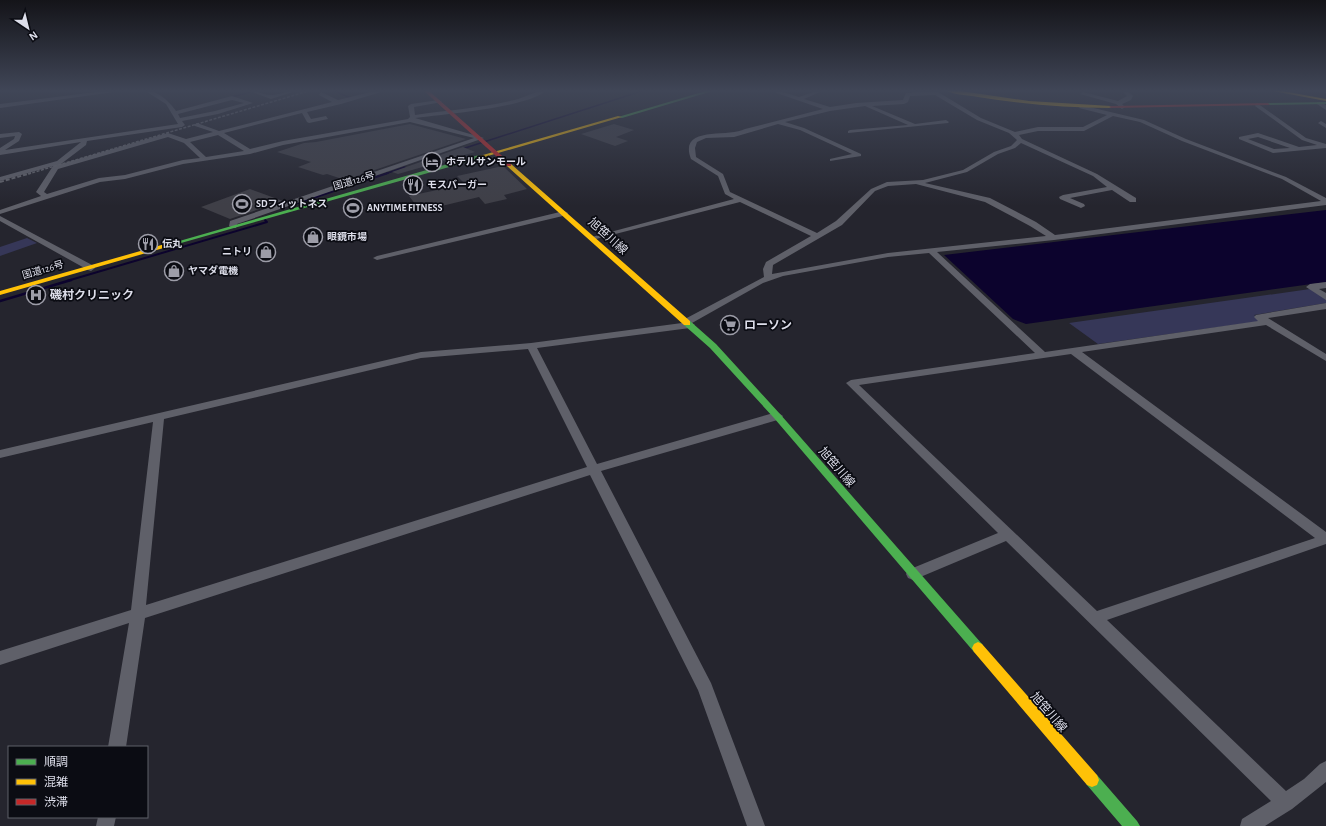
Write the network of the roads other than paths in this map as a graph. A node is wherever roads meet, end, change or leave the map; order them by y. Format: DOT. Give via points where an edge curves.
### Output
graph roads {
  1 [pos="160,129"];
  2 [pos="206,129"];
  3 [pos="233,129"];
  4 [pos="358,129"];
  5 [pos="448,129"];
  6 [pos="469,129"];
  7 [pos="578,129"];
  8 [pos="752,129"];
  9 [pos="800,129"];
  10 [pos="881,129"];
  11 [pos="1003,129"];
  12 [pos="1085,129"];
  13 [pos="1159,129"];
  14 [pos="1290,129"];
  15 [pos="219,132"];
  16 [pos="850,132"];
  17 [pos="1016,134"];
  18 [pos="0,136"];
  19 [pos="481,138"];
  20 [pos="1020,140"];
  21 [pos="84,141"];
  22 [pos="186,141"];
  23 [pos="1326,146"];
  24 [pos="1297,148"];
  25 [pos="0,152"];
  26 [pos="250,152"];
  27 [pos="495,152"];
  28 [pos="205,159"];
  29 [pos="832,160"];
  30 [pos="57,165"];
  31 [pos="0,179"];
  32 [pos="913,183"];
  33 [pos="346,188"];
  34 [pos="1113,188"];
  35 [pos="46,197"];
  36 [pos="740,200"];
  37 [pos="1133,200"];
  38 [pos="1326,202"];
  39 [pos="1082,206"];
  40 [pos="0,212"];
  41 [pos="564,213"];
  42 [pos="0,218"];
  43 [pos="233,227"];
  44 [pos="816,236"];
  45 [pos="592,238"];
  46 [pos="1054,238"];
  47 [pos="930,250"];
  48 [pos="377,258"];
  49 [pos="91,268"];
  50 [pos="768,278"];
  51 [pos="1326,285"];
  52 [pos="0,294"];
  53 [pos="1326,297"];
  54 [pos="1326,306"];
  55 [pos="1268,322"];
  56 [pos="688,323"];
  57 [pos="531,346"];
  58 [pos="1075,352"];
  59 [pos="1044,356"];
  60 [pos="1326,358"];
  61 [pos="777,416"];
  62 [pos="158,417"];
  63 [pos="0,454"];
  64 [pos="595,469"];
  65 [pos="1008,535"];
  66 [pos="1326,539"];
  67 [pos="913,574"];
  68 [pos="138,616"];
  69 [pos="1095,618"];
  70 [pos="0,658"];
  71 [pos="117,746"];
  72 [pos="1326,770"];
  73 [pos="1286,803"];
  74 [pos="756,826"];
  75 [pos="1132,826"];
  76 [pos="1249,826"];
  1 -- 21 [label="street"];
  2 -- 15 [label="street"];
  3 -- 15 [label="street"];
  4 -- 26 [label="street"];
  5 -- 19 [label="street"];
  6 -- 19 [label="main road, 旭笹川線"];
  7 -- 27 [label="main road, 国道126号"];
  8 -- 36 [label="street" via="734,136 701,138 694,141 692,148 693,158 720,175 727,193"];
  9 -- 29 [label="street" via="859,155"];
  10 -- 16 [label="street"];
  11 -- 17 [label="street"];
  12 -- 17 [label="street" via="1038,129"];
  13 -- 38 [label="street" via="1271,172"];
  14 -- 23 [label="street" via="1304,139"];
  15 -- 22 [label="street"];
  15 -- 26 [label="street"];
  17 -- 20 [label="street"];
  18 -- 25 [label="street" via="19,134 17,140"];
  19 -- 27 [label="main road, 旭笹川線"];
  19 -- 33 [label="street"];
  20 -- 32 [label="street" via="1013,147 996,153 965,171"];
  20 -- 34 [label="street" via="1095,175"];
  21 -- 25 [label="street"];
  21 -- 30 [label="street" via="84,144"];
  22 -- 28 [label="street"];
  22 -- 30 [label="street" via="168,135"];
  23 -- 24 [label="street"];
  24 -- 24 [label="street" via="1258,135 1241,138 1273,151"];
  26 -- 28 [label="street"];
  27 -- 33 [label="main road, 国道126号"];
  27 -- 41 [label="main road, 旭笹川線"];
  28 -- 35 [label="street" via="160,167 125,177 99,180"];
  30 -- 31 [label="street"];
  30 -- 35 [label="street" via="40,192"];
  32 -- 44 [label="street" via="887,184 873,190 839,222"];
  32 -- 46 [label="street" via="987,200"];
  33 -- 43 [label="main road, 国道126号"];
  33 -- 43 [label="street" via="233,223"];
  34 -- 37 [label="street"];
  34 -- 39 [label="street" via="1063,197"];
  35 -- 40 [label="street"];
  36 -- 44 [label="street"];
  36 -- 45 [label="street"];
  38 -- 46 [label="street"];
  41 -- 45 [label="main road, 旭笹川線"];
  41 -- 48 [label="street"];
  42 -- 49 [label="street"];
  43 -- 49 [label="main road, 国道126号"];
  44 -- 50 [label="street" via="769,264"];
  45 -- 56 [label="main road, 旭笹川線"];
  46 -- 47 [label="street"];
  47 -- 50 [label="street" via="860,260"];
  47 -- 59 [label="street"];
  49 -- 52 [label="main road, 国道126号"];
  50 -- 56 [label="street"];
  51 -- 53 [label="street" via="1310,287"];
  54 -- 55 [label="street" via="1259,317"];
  55 -- 58 [label="street"];
  55 -- 60 [label="street"];
  56 -- 57 [label="street"];
  56 -- 61 [label="main road, 旭笹川線" via="713,346"];
  57 -- 62 [label="street" via="421,355"];
  57 -- 64 [label="street"];
  58 -- 59 [label="street"];
  58 -- 66 [label="street"];
  59 -- 65 [label="street" via="851,383"];
  61 -- 64 [label="street"];
  61 -- 67 [label="main road, 旭笹川線"];
  62 -- 63 [label="street"];
  62 -- 68 [label="street"];
  64 -- 68 [label="street"];
  64 -- 74 [label="street" via="705,688"];
  65 -- 67 [label="street"];
  65 -- 69 [label="street"];
  66 -- 69 [label="street"];
  67 -- 75 [label="main road, 旭笹川線"];
  68 -- 70 [label="street"];
  68 -- 71 [label="street"];
  69 -- 73 [label="street"];
  72 -- 73 [label="street"];
  73 -- 76 [label="street"];
}
